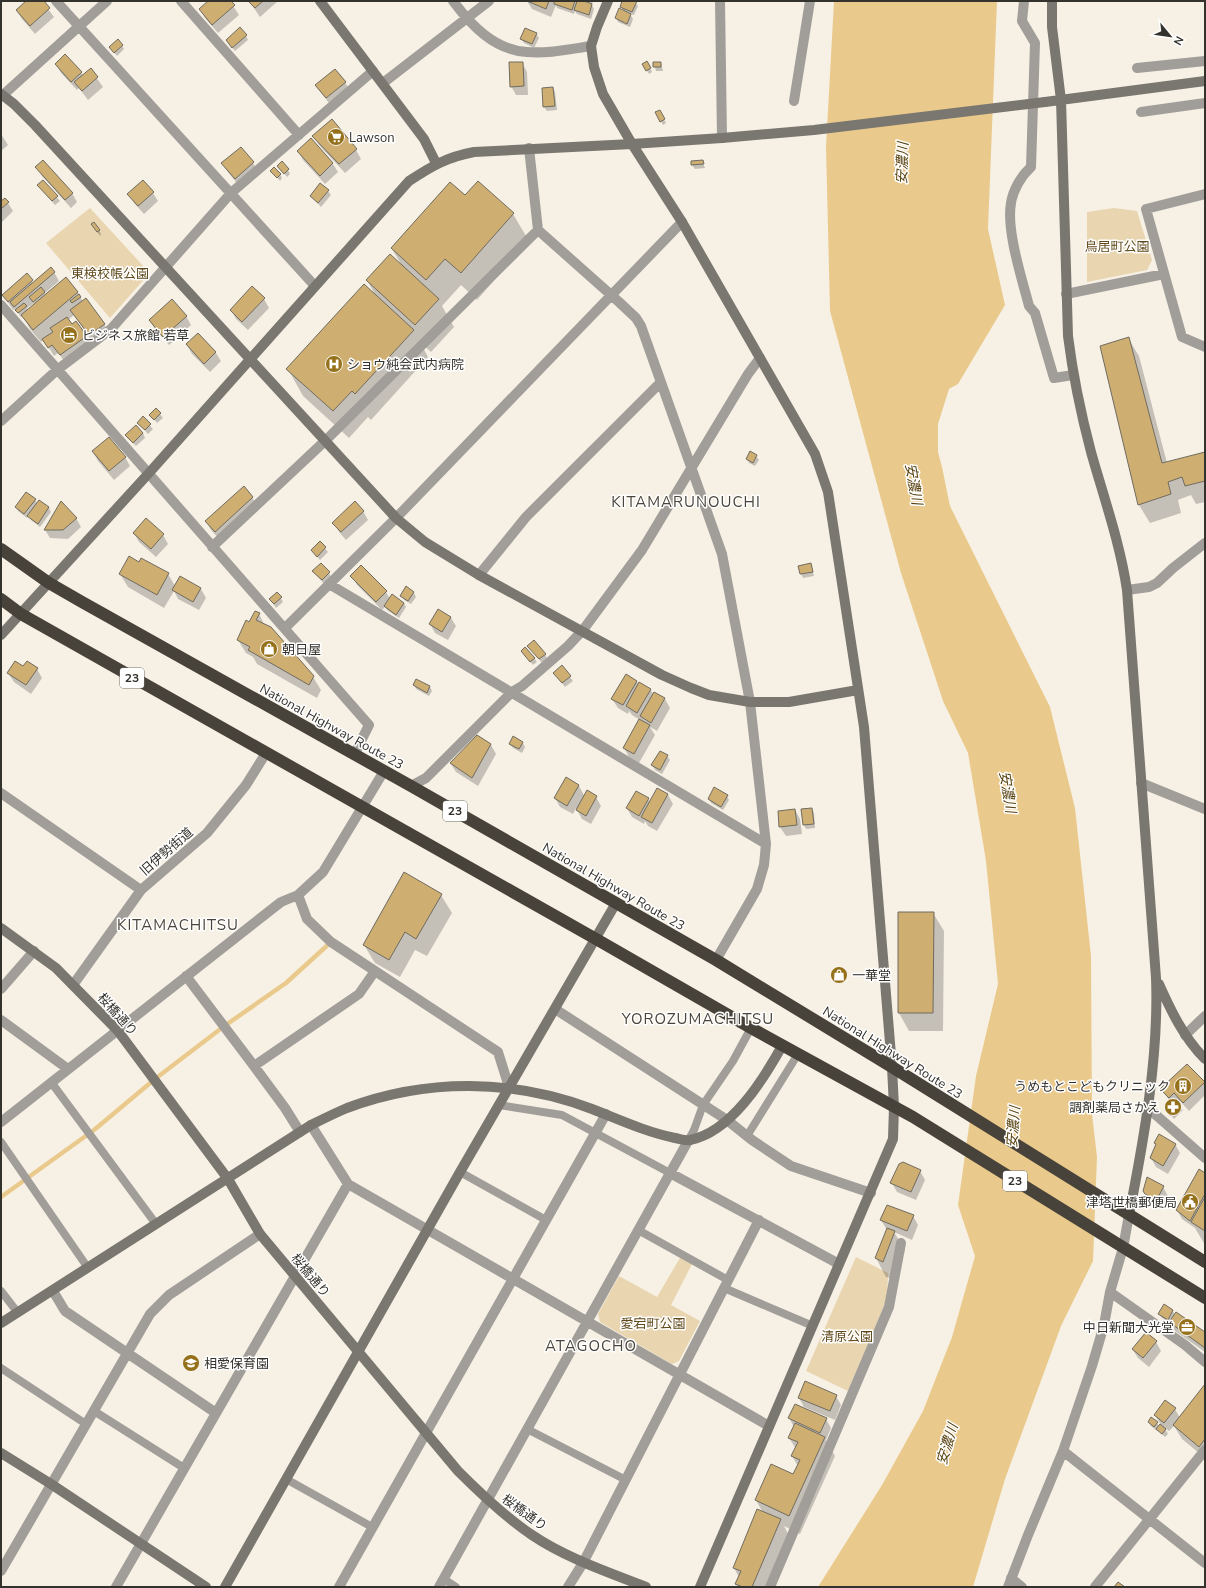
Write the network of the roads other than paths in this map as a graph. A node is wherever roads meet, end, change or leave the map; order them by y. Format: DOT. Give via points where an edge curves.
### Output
graph roads {
  1 [pos="56,1"];
  2 [pos="107,1"];
  3 [pos="181,1"];
  4 [pos="320,1"];
  5 [pos="453,1"];
  6 [pos="489,1"];
  7 [pos="608,1"];
  8 [pos="720,1"];
  9 [pos="810,1"];
  10 [pos="1024,1"];
  11 [pos="1052,1"];
  12 [pos="466,19"];
  13 [pos="79,27"];
  14 [pos="591,46"];
  15 [pos="1205,61"];
  16 [pos="1137,68"];
  17 [pos="373,71"];
  18 [pos="1205,82"];
  19 [pos="383,83"];
  20 [pos="2,95"];
  21 [pos="1061,100"];
  22 [pos="794,101"];
  23 [pos="1205,102"];
  24 [pos="1141,112"];
  25 [pos="299,135"];
  26 [pos="722,138"];
  27 [pos="632,144"];
  28 [pos="529,148"];
  29 [pos="436,163"];
  30 [pos="231,193"];
  31 [pos="1205,194"];
  32 [pos="682,222"];
  33 [pos="538,230"];
  34 [pos="165,267"];
  35 [pos="1164,274"];
  36 [pos="314,286"];
  37 [pos="1066,294"];
  38 [pos="610,295"];
  39 [pos="1,305"];
  40 [pos="1205,347"];
  41 [pos="250,358"];
  42 [pos="760,358"];
  43 [pos="57,370"];
  44 [pos="1073,375"];
  45 [pos="661,382"];
  46 [pos="1,421"];
  47 [pos="326,440"];
  48 [pos="692,468"];
  49 [pos="149,473"];
  50 [pos="396,518"];
  51 [pos="1205,543"];
  52 [pos="212,547"];
  53 [pos="1,549"];
  54 [pos="479,575"];
  55 [pos="49,584"];
  56 [pos="329,584"];
  57 [pos="1127,590"];
  58 [pos="1,599"];
  59 [pos="21,614"];
  60 [pos="285,628"];
  61 [pos="583,630"];
  62 [pos="1,635"];
  63 [pos="858,690"];
  64 [pos="512,692"];
  65 [pos="750,702"];
  66 [pos="266,753"];
  67 [pos="354,755"];
  68 [pos="384,771"];
  69 [pos="1141,784"];
  70 [pos="411,786"];
  71 [pos="1,793"];
  72 [pos="362,807"];
  73 [pos="1205,809"];
  74 [pos="766,844"];
  75 [pos="141,890"];
  76 [pos="298,895"];
  77 [pos="616,903"];
  78 [pos="1,928"];
  79 [pos="596,939"];
  80 [pos="34,951"];
  81 [pos="716,960"];
  82 [pos="375,971"];
  83 [pos="186,976"];
  84 [pos="1156,978"];
  85 [pos="73,985"];
  86 [pos="1,990"];
  87 [pos="554,1010"];
  88 [pos="1205,1016"];
  89 [pos="1,1020"];
  90 [pos="751,1028"];
  91 [pos="118,1031"];
  92 [pos="1186,1035"];
  93 [pos="782,1046"];
  94 [pos="798,1054"];
  95 [pos="1205,1059"];
  96 [pos="254,1066"];
  97 [pos="892,1067"];
  98 [pos="68,1069"];
  99 [pos="51,1082"];
  100 [pos="509,1087"];
  101 [pos="499,1105"];
  102 [pos="703,1105"];
  103 [pos="894,1107"];
  104 [pos="1148,1108"];
  105 [pos="606,1114"];
  106 [pos="727,1120"];
  107 [pos="1,1122"];
  108 [pos="311,1125"];
  109 [pos="300,1132"];
  110 [pos="596,1132"];
  111 [pos="747,1136"];
  112 [pos="688,1141"];
  113 [pos="1,1142"];
  114 [pos="1205,1158"];
  115 [pos="460,1172"];
  116 [pos="670,1173"];
  117 [pos="228,1179"];
  118 [pos="348,1184"];
  119 [pos="871,1193"];
  120 [pos="1126,1213"];
  121 [pos="546,1220"];
  122 [pos="759,1220"];
  123 [pos="156,1224"];
  124 [pos="427,1230"];
  125 [pos="638,1230"];
  126 [pos="260,1234"];
  127 [pos="901,1243"];
  128 [pos="1120,1246"];
  129 [pos="1205,1262"];
  130 [pos="839,1264"];
  131 [pos="88,1268"];
  132 [pos="295,1276"];
  133 [pos="512,1279"];
  134 [pos="726,1284"];
  135 [pos="1,1291"];
  136 [pos="52,1291"];
  137 [pos="1110,1292"];
  138 [pos="1205,1298"];
  139 [pos="18,1312"];
  140 [pos="587,1321"];
  141 [pos="1,1323"];
  142 [pos="813,1326"];
  143 [pos="359,1351"];
  144 [pos="128,1354"];
  145 [pos="1205,1362"];
  146 [pos="1,1368"];
  147 [pos="679,1375"];
  148 [pos="94,1411"];
  149 [pos="216,1413"];
  150 [pos="86,1424"];
  151 [pos="769,1426"];
  152 [pos="527,1429"];
  153 [pos="426,1433"];
  154 [pos="1205,1450"];
  155 [pos="1063,1451"];
  156 [pos="1,1453"];
  157 [pos="184,1468"];
  158 [pos="286,1479"];
  159 [pos="626,1480"];
  160 [pos="51,1484"];
  161 [pos="487,1501"];
  162 [pos="1150,1520"];
  163 [pos="372,1527"];
  164 [pos="141,1544"];
  165 [pos="583,1563"];
  166 [pos="1205,1563"];
  167 [pos="1,1571"];
  168 [pos="442,1583"];
  169 [pos="1010,1583"];
  170 [pos="116,1587"];
  171 [pos="206,1587"];
  172 [pos="225,1587"];
  173 [pos="339,1587"];
  174 [pos="456,1587"];
  175 [pos="568,1587"];
  176 [pos="646,1587"];
  177 [pos="700,1587"];
  178 [pos="770,1587"];
  179 [pos="1022,1587"];
  180 [pos="1095,1587"];
  1 -- 13 [label="street"];
  2 -- 13 [label="street"];
  3 -- 25 [label="street"];
  4 -- 17 [label="street"];
  5 -- 12 [label="street"];
  6 -- 12 [label="street"];
  7 -- 14 [label="street"];
  8 -- 26 [label="street"];
  9 -- 22 [label="street"];
  10 -- 44 [label="street" via="1022,21 1035,44 1031,167 1014,191 1010,205 1012,234 1029,306 1035,313 1054,378"];
  11 -- 21 [label="street" via="1052,27"];
  12 -- 14 [label="street" via="485,36 499,44 525,52 539,53"];
  12 -- 19 [label="street"];
  13 -- 20 [label="street"];
  13 -- 30 [label="street"];
  14 -- 27 [label="street" via="597,80"];
  15 -- 16 [label="street"];
  17 -- 19 [label="street"];
  17 -- 25 [label="street"];
  18 -- 21 [label="street"];
  19 -- 29 [label="street" via="424,139"];
  20 -- 34 [label="street" via="35,124"];
  21 -- 26 [label="street, bridge" via="814,130"];
  21 -- 37 [label="street"];
  23 -- 24 [label="street"];
  25 -- 30 [label="street"];
  26 -- 27 [label="street"];
  27 -- 28 [label="street"];
  27 -- 32 [label="street"];
  28 -- 29 [label="street" via="474,152"];
  28 -- 33 [label="street"];
  29 -- 36 [label="street" via="409,181"];
  30 -- 34 [label="street"];
  30 -- 36 [label="street"];
  31 -- 35 [label="street" via="1146,209"];
  32 -- 38 [label="street"];
  32 -- 42 [label="street"];
  33 -- 38 [label="street"];
  33 -- 47 [label="street"];
  34 -- 41 [label="street"];
  34 -- 43 [label="street" via="111,329"];
  35 -- 37 [label="street"];
  35 -- 40 [label="street" via="1182,338"];
  36 -- 41 [label="street"];
  37 -- 44 [label="street"];
  38 -- 45 [label="street" via="636,318 641,326"];
  38 -- 50 [label="street"];
  39 -- 43 [label="street"];
  41 -- 47 [label="street"];
  41 -- 49 [label="street"];
  42 -- 48 [label="street"];
  42 -- 63 [label="street" via="815,454 828,492"];
  43 -- 46 [label="street"];
  43 -- 49 [label="street"];
  44 -- 57 [label="street" via="1085,428 1123,561"];
  45 -- 48 [label="street"];
  45 -- 54 [label="street" via="526,517"];
  47 -- 50 [label="street"];
  47 -- 52 [label="street"];
  48 -- 61 [label="street" via="642,550"];
  48 -- 65 [label="street" via="722,554"];
  49 -- 52 [label="street"];
  49 -- 55 [label="street"];
  50 -- 54 [label="street" via="425,542"];
  50 -- 56 [label="street"];
  51 -- 57 [label="street" via="1172,568 1157,584"];
  52 -- 60 [label="street"];
  53 -- 55 [label="highway, National Highway Route 23 / 23"];
  54 -- 61 [label="street"];
  55 -- 59 [label="street"];
  55 -- 67 [label="highway, National Highway Route 23 / 23"];
  56 -- 60 [label="street"];
  56 -- 64 [label="street"];
  57 -- 69 [label="street"];
  58 -- 59 [label="highway, 23"];
  59 -- 62 [label="street"];
  59 -- 66 [label="highway, 23"];
  60 -- 67 [label="street" via="369,725"];
  61 -- 64 [label="street" via="568,646"];
  61 -- 65 [label="street" via="662,675 691,688 710,695"];
  63 -- 65 [label="street" via="789,702"];
  63 -- 97 [label="street" via="864,727"];
  64 -- 70 [label="street" via="426,778"];
  64 -- 74 [label="street"];
  65 -- 74 [label="street"];
  66 -- 72 [label="highway, 23"];
  66 -- 75 [label="street, 旧伊勢街道" via="246,785 207,833"];
  67 -- 68 [label="highway, National Highway Route 23 / 23"];
  68 -- 70 [label="highway, National Highway Route 23 / 23"];
  68 -- 72 [label="street"];
  69 -- 73 [label="street"];
  69 -- 84 [label="street"];
  70 -- 77 [label="highway, National Highway Route 23 / 23"];
  71 -- 75 [label="street, 旧伊勢街道"];
  72 -- 76 [label="street" via="323,872"];
  72 -- 79 [label="highway, 23"];
  74 -- 81 [label="street" via="764,865 757,889"];
  75 -- 85 [label="street"];
  76 -- 82 [label="street" via="307,919 331,942"];
  76 -- 83 [label="street" via="280,902"];
  77 -- 79 [label="street"];
  77 -- 81 [label="highway, National Highway Route 23 / 23"];
  78 -- 80 [label="street, 桜橋通り"];
  79 -- 87 [label="street"];
  79 -- 90 [label="highway, 23"];
  80 -- 85 [label="street, 桜橋通り"];
  80 -- 86 [label="street"];
  81 -- 97 [label="highway, National Highway Route 23 / 23"];
  82 -- 96 [label="street" via="359,994"];
  82 -- 100 [label="street" via="498,1052"];
  83 -- 91 [label="street"];
  83 -- 96 [label="street"];
  84 -- 92 [label="street"];
  84 -- 104 [label="street" via="1157,1002"];
  85 -- 91 [label="street, 桜橋通り"];
  87 -- 100 [label="street"];
  87 -- 102 [label="street"];
  88 -- 92 [label="street"];
  89 -- 98 [label="street"];
  90 -- 93 [label="highway, 23"];
  90 -- 102 [label="lane" via="733,1061"];
  91 -- 98 [label="street"];
  91 -- 117 [label="street, 桜橋通り"];
  92 -- 95 [label="street"];
  93 -- 94 [label="highway, 23"];
  93 -- 106 [label="street" via="755,1090"];
  94 -- 103 [label="highway, 23"];
  94 -- 111 [label="lane"];
  96 -- 109 [label="street" via="286,1108"];
  97 -- 103 [label="street"];
  97 -- 120 [label="highway, National Highway Route 23 / 23"];
  98 -- 99 [label="street"];
  99 -- 107 [label="street"];
  99 -- 123 [label="lane"];
  100 -- 101 [label="street"];
  100 -- 105 [label="street" via="567,1099"];
  100 -- 108 [label="street" via="470,1085 414,1090 347,1108"];
  101 -- 110 [label="lane" via="562,1115"];
  101 -- 115 [label="street"];
  102 -- 106 [label="street"];
  102 -- 112 [label="lane"];
  103 -- 119 [label="street" via="894,1139"];
  103 -- 128 [label="highway, 23"];
  104 -- 114 [label="street"];
  104 -- 120 [label="street"];
  105 -- 110 [label="street"];
  105 -- 112 [label="street" via="655,1134"];
  106 -- 111 [label="street"];
  106 -- 112 [label="street" via="704,1137"];
  108 -- 109 [label="street"];
  108 -- 118 [label="street"];
  109 -- 117 [label="street"];
  110 -- 116 [label="lane"];
  110 -- 121 [label="street"];
  111 -- 119 [label="street" via="791,1166"];
  112 -- 116 [label="street"];
  113 -- 131 [label="lane"];
  115 -- 121 [label="lane"];
  115 -- 124 [label="street"];
  116 -- 122 [label="street"];
  116 -- 125 [label="street"];
  117 -- 123 [label="street"];
  117 -- 126 [label="street, 桜橋通り"];
  118 -- 124 [label="street"];
  118 -- 132 [label="street"];
  119 -- 130 [label="street"];
  120 -- 128 [label="street"];
  120 -- 129 [label="highway, National Highway Route 23 / 23"];
  121 -- 133 [label="street"];
  122 -- 130 [label="street"];
  122 -- 134 [label="street"];
  123 -- 131 [label="street"];
  124 -- 133 [label="street"];
  124 -- 143 [label="street"];
  125 -- 134 [label="lane"];
  125 -- 140 [label="street"];
  126 -- 132 [label="street, 桜橋通り"];
  126 -- 144 [label="street" via="169,1294 150,1314"];
  127 -- 178 [label="street" via="889,1307"];
  128 -- 137 [label="street"];
  128 -- 138 [label="highway, 23"];
  130 -- 142 [label="street"];
  131 -- 136 [label="street"];
  132 -- 143 [label="street, 桜橋通り"];
  132 -- 149 [label="street"];
  133 -- 140 [label="street"];
  133 -- 153 [label="street"];
  134 -- 142 [label="lane"];
  134 -- 147 [label="street"];
  135 -- 139 [label="lane"];
  136 -- 139 [label="street"];
  136 -- 144 [label="street" via="65,1311"];
  137 -- 145 [label="street"];
  137 -- 155 [label="street" via="1092,1366"];
  139 -- 141 [label="street"];
  140 -- 147 [label="street"];
  140 -- 152 [label="street"];
  142 -- 151 [label="street"];
  143 -- 153 [label="street, 桜橋通り"];
  143 -- 158 [label="street"];
  144 -- 148 [label="street"];
  144 -- 149 [label="street"];
  146 -- 150 [label="lane"];
  147 -- 151 [label="street"];
  147 -- 159 [label="street"];
  148 -- 150 [label="street"];
  148 -- 157 [label="lane"];
  149 -- 157 [label="street"];
  150 -- 160 [label="street"];
  151 -- 177 [label="street"];
  152 -- 159 [label="lane"];
  152 -- 161 [label="street"];
  153 -- 161 [label="street, 桜橋通り"];
  153 -- 163 [label="street"];
  154 -- 162 [label="street"];
  155 -- 162 [label="street"];
  155 -- 169 [label="street"];
  156 -- 160 [label="street"];
  157 -- 164 [label="street"];
  158 -- 163 [label="lane"];
  158 -- 172 [label="street"];
  159 -- 165 [label="street"];
  160 -- 164 [label="street"];
  160 -- 167 [label="street"];
  161 -- 165 [label="street, 桜橋通り" via="532,1536"];
  161 -- 168 [label="street"];
  162 -- 166 [label="street"];
  162 -- 180 [label="street"];
  163 -- 173 [label="street"];
  164 -- 170 [label="street"];
  164 -- 171 [label="street"];
  165 -- 175 [label="street"];
  165 -- 176 [label="street, 桜橋通り"];
  168 -- 174 [label="lane"];
  169 -- 179 [label="street"];
}
